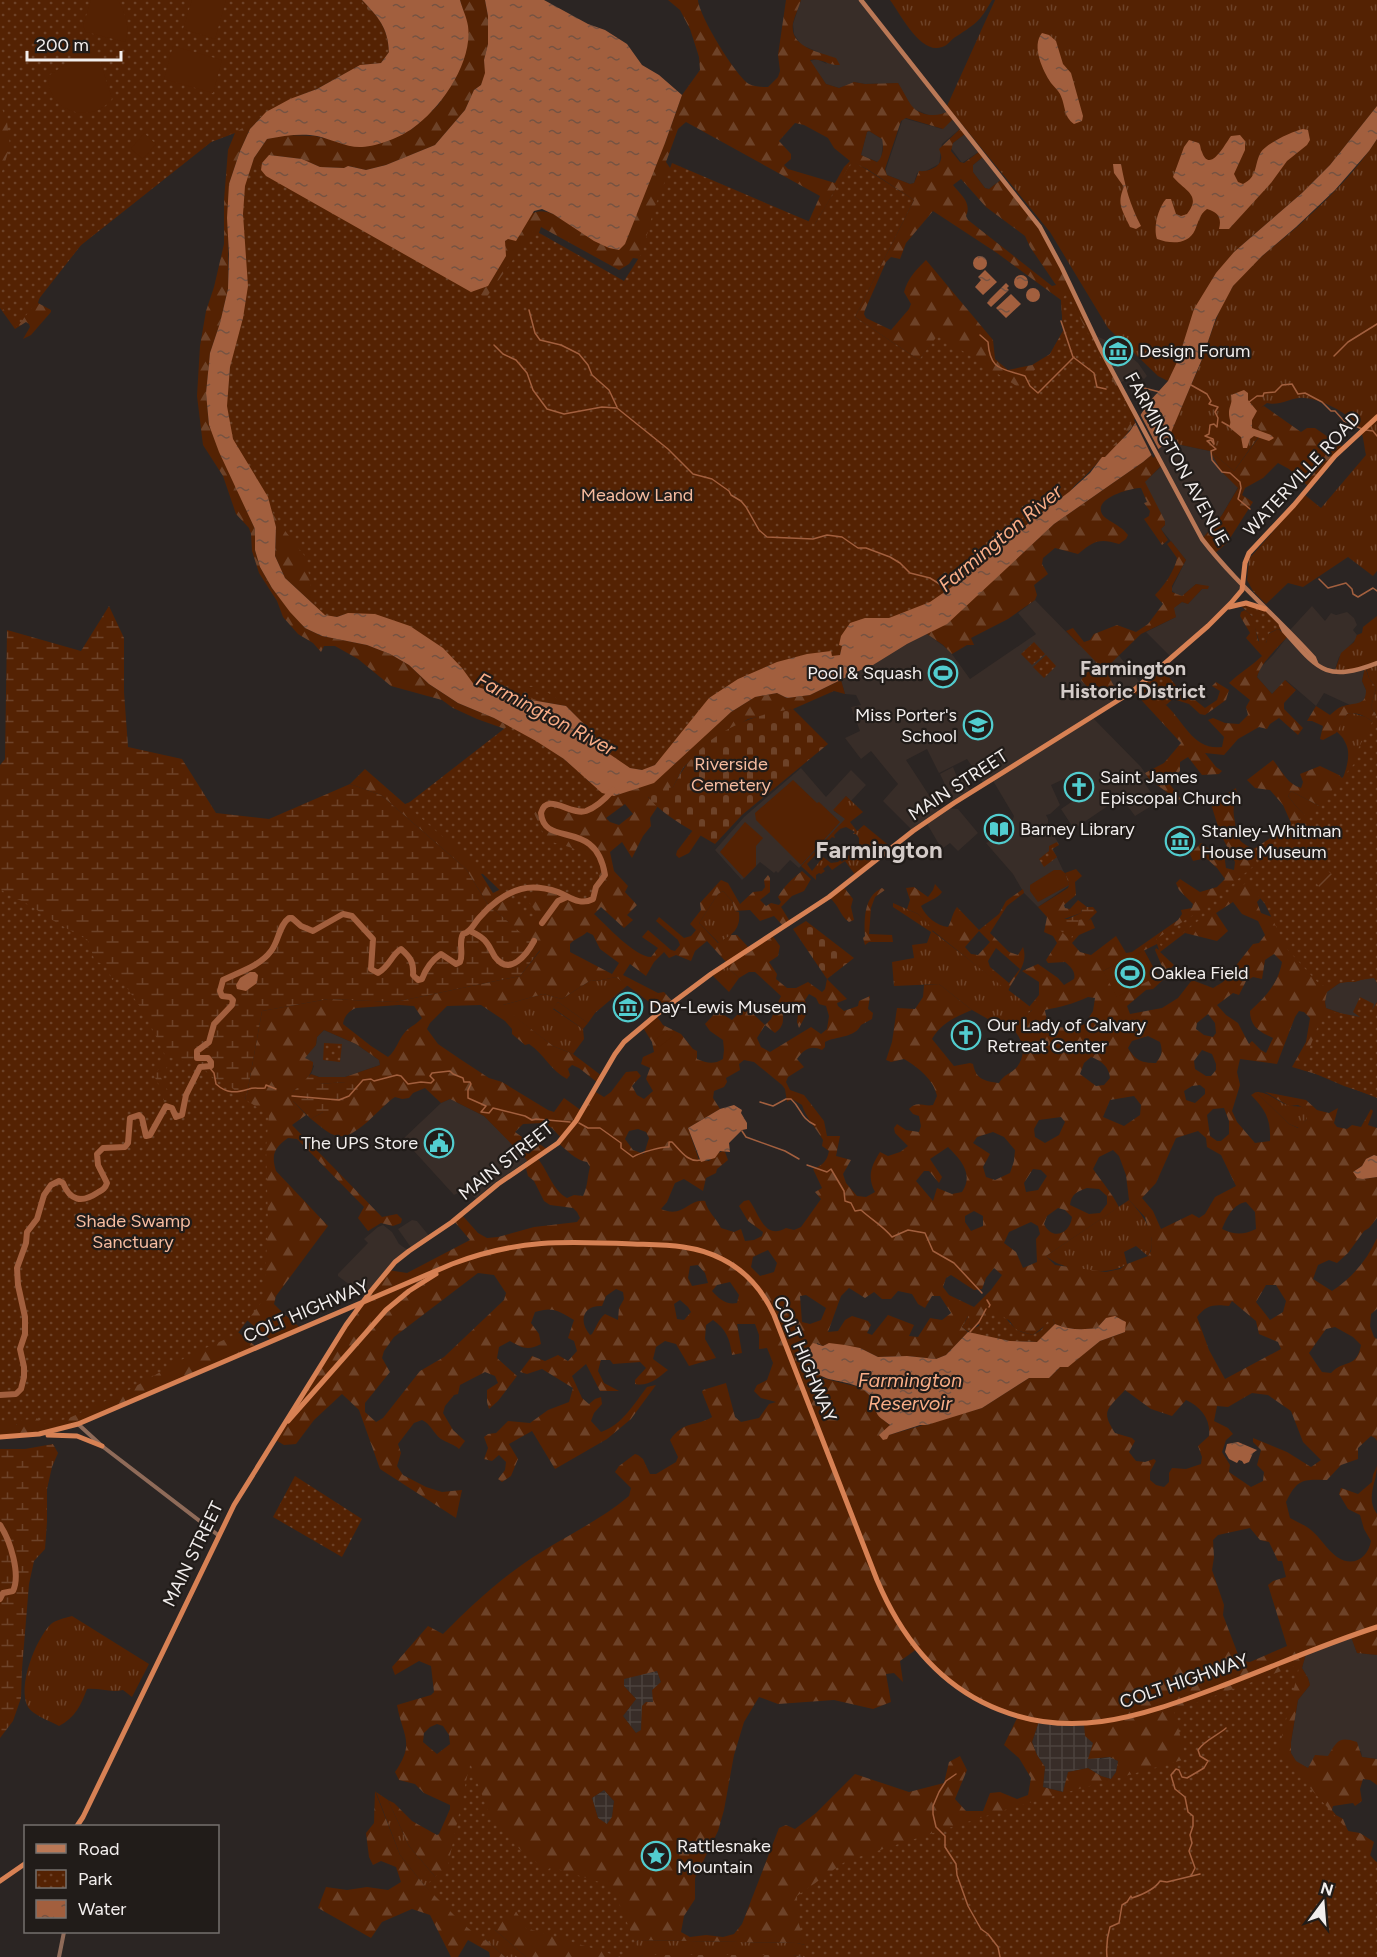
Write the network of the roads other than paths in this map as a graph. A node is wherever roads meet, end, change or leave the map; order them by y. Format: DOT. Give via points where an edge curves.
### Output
graph roads {
  1 [pos="861,0"];
  2 [pos="1377,417"];
  3 [pos="1242,587"];
  4 [pos="1227,608"];
  5 [pos="1265,609"];
  6 [pos="1377,663"];
  7 [pos="480,1254"];
  8 [pos="78,1424"];
  9 [pos="28,1436"];
  10 [pos="0,1437"];
  11 [pos="274,1439"];
  12 [pos="102,1446"];
  13 [pos="218,1535"];
  14 [pos="1377,1627"];
  15 [pos="79,1825"];
  16 [pos="24,1864"];
  17 [pos="0,1881"];
  18 [pos="64,1933"];
  19 [pos="59,1957"];
  1 -- 3 [label="main road, FARMINGTON AVENUE" via="1040,227 1202,538"];
  2 -- 3 [label="highway, WATERVILLE ROAD" via="1335,456 1249,553"];
  3 -- 4 [label="highway, MAIN STREET"];
  3 -- 5 [label="main road, FARMINGTON AVENUE"];
  4 -- 5 [label="highway" via="1246,603"];
  4 -- 11 [label="highway, MAIN STREET" via="1133,691 954,802 829,897 711,974 624,1042 566,1136 388,1270 346,1325"];
  5 -- 6 [label="main road, FARMINGTON AVENUE" via="1311,661 1325,669 1341,674"];
  7 -- 8 [label="highway, COLT HIGHWAY"];
  7 -- 11 [label="highway" via="424,1281 392,1305"];
  7 -- 14 [label="highway, COLT HIGHWAY" via="546,1242 669,1245 712,1254 741,1271 757,1287 774,1315 877,1580 898,1623 940,1673 996,1708 1028,1719 1061,1724 1095,1724 1128,1718"];
  8 -- 9 [label="highway, COLT HIGHWAY"];
  8 -- 12 [label="main road"];
  9 -- 10 [label="highway"];
  9 -- 12 [label="highway" via="70,1435"];
  11 -- 13 [label="highway, MAIN STREET"];
  12 -- 13 [label="main road"];
  13 -- 15 [label="highway, MAIN STREET"];
  16 -- 17 [label="highway"];
  18 -- 19 [label="main road"];
}
